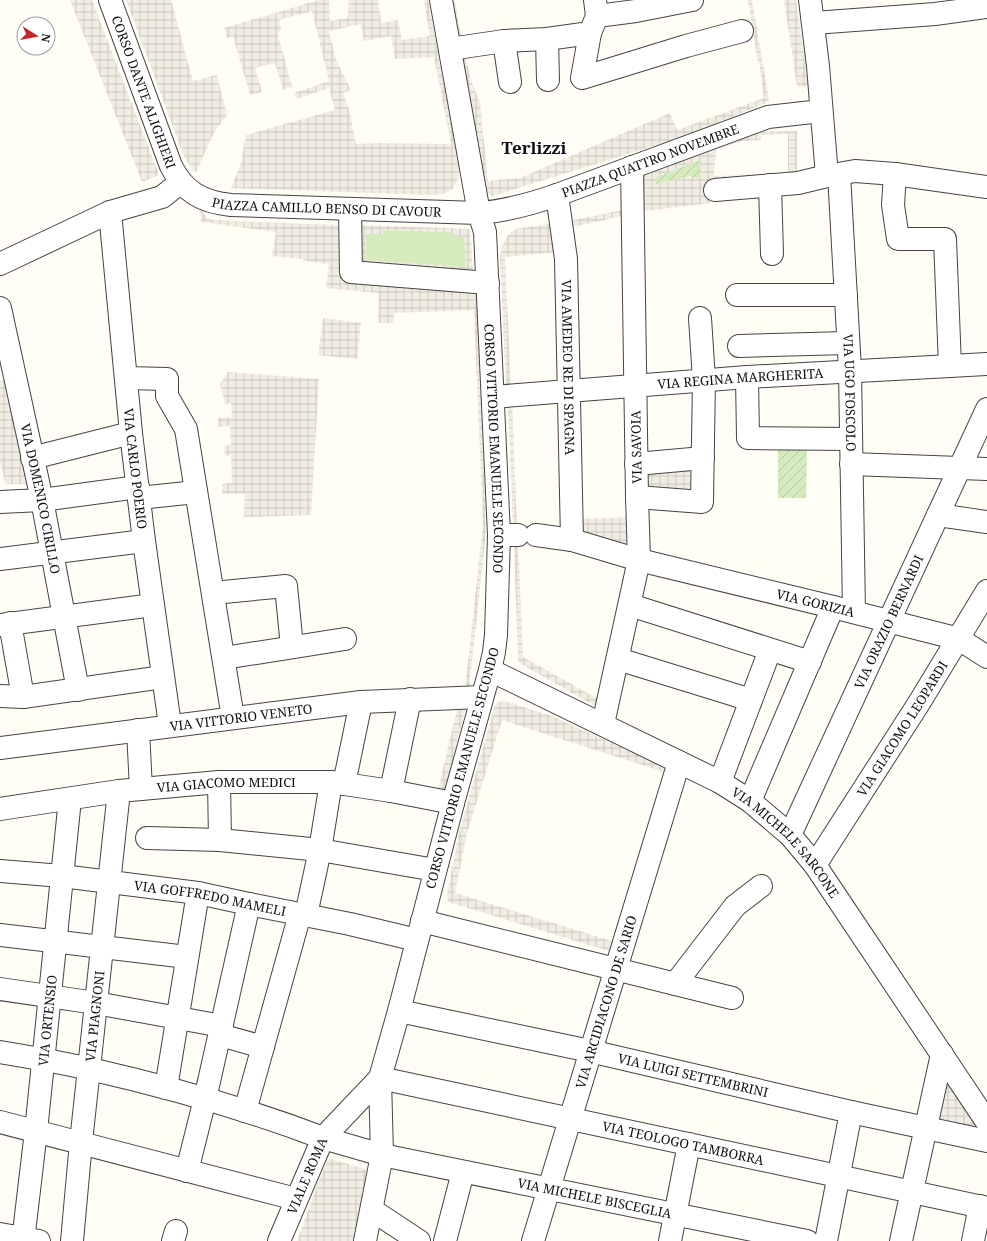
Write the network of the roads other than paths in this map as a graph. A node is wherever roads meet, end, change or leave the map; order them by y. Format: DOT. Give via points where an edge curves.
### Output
graph roads {
  1 [pos="110,0"];
  2 [pos="441,0"];
  3 [pos="692,0"];
  4 [pos="810,0"];
  5 [pos="934,7"];
  6 [pos="987,7"];
  7 [pos="594,16"];
  8 [pos="814,23"];
  9 [pos="742,31"];
  10 [pos="547,39"];
  11 [pos="504,41"];
  12 [pos="450,49"];
  13 [pos="548,80"];
  14 [pos="510,82"];
  15 [pos="821,111"];
  16 [pos="632,167"];
  17 [pos="895,174"];
  18 [pos="833,175"];
  19 [pos="181,182"];
  20 [pos="770,185"];
  21 [pos="987,187"];
  22 [pos="715,190"];
  23 [pos="557,195"];
  24 [pos="350,209"];
  25 [pos="110,212"];
  26 [pos="479,213"];
  27 [pos="772,254"];
  28 [pos="0,264"];
  29 [pos="488,283"];
  30 [pos="737,295"];
  31 [pos="846,295"];
  32 [pos="0,308"];
  33 [pos="700,318"];
  34 [pos="848,343"];
  35 [pos="739,346"];
  36 [pos="987,364"];
  37 [pos="950,366"];
  38 [pos="850,370"];
  39 [pos="747,377"];
  40 [pos="126,378"];
  41 [pos="704,380"];
  42 [pos="635,385"];
  43 [pos="568,391"];
  44 [pos="493,397"];
  45 [pos="987,409"];
  46 [pos="132,433"];
  47 [pos="851,439"];
  48 [pos="32,458"];
  49 [pos="703,458"];
  50 [pos="636,464"];
  51 [pos="851,464"];
  52 [pos="959,468"];
  53 [pos="987,469"];
  54 [pos="138,492"];
  55 [pos="196,492"];
  56 [pos="637,497"];
  57 [pos="42,500"];
  58 [pos="0,502"];
  59 [pos="938,515"];
  60 [pos="987,522"];
  61 [pos="518,535"];
  62 [pos="572,540"];
  63 [pos="144,541"];
  64 [pos="52,552"];
  65 [pos="0,559"];
  66 [pos="639,560"];
  67 [pos="987,591"];
  68 [pos="213,593"];
  69 [pos="153,605"];
  70 [pos="630,605"];
  71 [pos="844,609"];
  72 [pos="64,616"];
  73 [pos="890,621"];
  74 [pos="5,624"];
  75 [pos="344,639"];
  76 [pos="958,639"];
  77 [pos="292,647"];
  78 [pos="770,650"];
  79 [pos="987,657"];
  80 [pos="224,658"];
  81 [pos="618,659"];
  82 [pos="810,662"];
  83 [pos="490,670"];
  84 [pos="163,677"];
  85 [pos="78,690"];
  86 [pos="0,696"];
  87 [pos="23,697"];
  88 [pos="482,697"];
  89 [pos="410,699"];
  90 [pos="751,700"];
  91 [pos="361,702"];
  92 [pos="233,718"];
  93 [pos="603,724"];
  94 [pos="170,725"];
  95 [pos="138,730"];
  96 [pos="0,748"];
  97 [pos="679,762"];
  98 [pos="219,782"];
  99 [pos="720,782"];
  100 [pos="338,783"];
  101 [pos="141,789"];
  102 [pos="119,791"];
  103 [pos="392,791"];
  104 [pos="70,799"];
  105 [pos="750,801"];
  106 [pos="453,803"];
  107 [pos="0,809"];
  108 [pos="790,835"];
  109 [pos="147,838"];
  110 [pos="220,840"];
  111 [pos="320,850"];
  112 [pos="815,865"];
  113 [pos="435,870"];
  114 [pos="0,871"];
  115 [pos="62,876"];
  116 [pos="109,882"];
  117 [pos="761,886"];
  118 [pos="198,893"];
  119 [pos="249,904"];
  120 [pos="303,914"];
  121 [pos="420,930"];
  122 [pos="0,935"];
  123 [pos="56,941"];
  124 [pos="102,947"];
  125 [pos="187,957"];
  126 [pos="616,969"];
  127 [pos="675,984"];
  128 [pos="0,989"];
  129 [pos="50,996"];
  130 [pos="732,998"];
  131 [pos="96,1003"];
  132 [pos="399,1010"];
  133 [pos="177,1017"];
  134 [pos="221,1030"];
  135 [pos="263,1047"];
  136 [pos="590,1051"];
  137 [pos="0,1052"];
  138 [pos="942,1054"];
  139 [pos="44,1060"];
  140 [pos="89,1069"];
  141 [pos="380,1078"];
  142 [pos="166,1088"];
  143 [pos="205,1099"];
  144 [pos="246,1111"];
  145 [pos="851,1112"];
  146 [pos="570,1118"];
  147 [pos="0,1122"];
  148 [pos="987,1122"];
  149 [pos="926,1128"];
  150 [pos="36,1131"];
  151 [pos="323,1138"];
  152 [pos="987,1141"];
  153 [pos="81,1142"];
  154 [pos="690,1144"];
  155 [pos="382,1155"];
  156 [pos="187,1171"];
  157 [pos="463,1172"];
  158 [pos="838,1176"];
  159 [pos="549,1189"];
  160 [pos="912,1192"];
  161 [pos="296,1199"];
  162 [pos="984,1207"];
  163 [pos="372,1210"];
  164 [pos="675,1214"];
  165 [pos="0,1234"];
  166 [pos="28,1240"];
  167 [pos="72,1241"];
  168 [pos="279,1241"];
  169 [pos="365,1241"];
  170 [pos="419,1241"];
  171 [pos="445,1241"];
  172 [pos="533,1241"];
  173 [pos="670,1241"];
  174 [pos="807,1241"];
  175 [pos="826,1241"];
  176 [pos="901,1241"];
  177 [pos="973,1241"];
  1 -- 19 [label="street, CORSO DANTE ALIGHIERI" via="171,166"];
  2 -- 12 [label="street, CORSO VITTORIO EMANUELE SECONDO"];
  3 -- 7 [label="street"];
  4 -- 8 [label="street, VIA UGO FOSCOLO"];
  5 -- 6 [label="street"];
  5 -- 8 [label="street"];
  7 -- 9 [label="street" via="582,78"];
  7 -- 10 [label="street"];
  8 -- 15 [label="street, VIA UGO FOSCOLO"];
  10 -- 11 [label="street"];
  10 -- 13 [label="street"];
  11 -- 12 [label="street"];
  11 -- 14 [label="street"];
  12 -- 26 [label="street, CORSO VITTORIO EMANUELE SECONDO"];
  15 -- 16 [label="street, PIAZZA QUATTRO NOVEMBRE" via="768,117"];
  15 -- 18 [label="street, VIA UGO FOSCOLO"];
  16 -- 23 [label="street, PIAZZA QUATTRO NOVEMBRE"];
  16 -- 42 [label="street, VIA SAVOIA"];
  17 -- 18 [label="street" via="856,171"];
  17 -- 21 [label="street"];
  17 -- 37 [label="street" via="893,206 898,239 945,239"];
  18 -- 20 [label="street" via="798,183"];
  18 -- 31 [label="street, VIA UGO FOSCOLO"];
  19 -- 24 [label="street, PIAZZA CAMILLO BENSO DI CAVOUR" via="197,196 219,204"];
  19 -- 25 [label="street" via="162,197"];
  20 -- 22 [label="street"];
  20 -- 27 [label="street"];
  23 -- 26 [label="street, PIAZZA QUATTRO NOVEMBRE" via="525,206"];
  23 -- 43 [label="street, VIA AMEDEO RE DI SPAGNA" via="566,259"];
  24 -- 26 [label="street, PIAZZA CAMILLO BENSO DI CAVOUR"];
  24 -- 29 [label="street" via="351,272"];
  25 -- 28 [label="street"];
  25 -- 40 [label="street, VIA CARLO POERIO"];
  26 -- 29 [label="street, CORSO VITTORIO EMANUELE SECONDO" via="485,232"];
  29 -- 44 [label="street, CORSO VITTORIO EMANUELE SECONDO"];
  30 -- 31 [label="street"];
  31 -- 34 [label="street, VIA UGO FOSCOLO"];
  32 -- 48 [label="street, VIA DOMENICO CIRILLO"];
  33 -- 41 [label="street"];
  34 -- 35 [label="street"];
  34 -- 38 [label="street, VIA UGO FOSCOLO"];
  36 -- 37 [label="street, VIA REGINA MARGHERITA"];
  37 -- 38 [label="street, VIA REGINA MARGHERITA"];
  38 -- 39 [label="street, VIA REGINA MARGHERITA"];
  38 -- 47 [label="street, VIA UGO FOSCOLO"];
  39 -- 41 [label="street, VIA REGINA MARGHERITA"];
  39 -- 47 [label="street" via="748,438"];
  40 -- 46 [label="street, VIA CARLO POERIO"];
  40 -- 55 [label="street" via="168,379 167,396 186,429"];
  41 -- 42 [label="street, VIA REGINA MARGHERITA"];
  41 -- 49 [label="street"];
  42 -- 43 [label="street, VIA REGINA MARGHERITA"];
  42 -- 50 [label="street, VIA SAVOIA"];
  43 -- 44 [label="street, VIA REGINA MARGHERITA"];
  43 -- 62 [label="street, VIA AMEDEO RE DI SPAGNA"];
  44 -- 61 [label="street, CORSO VITTORIO EMANUELE SECONDO"];
  45 -- 52 [label="street, VIA ORAZIO BERNARDI"];
  46 -- 48 [label="street"];
  46 -- 54 [label="street, VIA CARLO POERIO"];
  47 -- 51 [label="street, VIA UGO FOSCOLO"];
  48 -- 57 [label="street, VIA DOMENICO CIRILLO"];
  49 -- 50 [label="street"];
  49 -- 56 [label="street" via="702,502"];
  50 -- 56 [label="street, VIA SAVOIA"];
  51 -- 52 [label="street"];
  51 -- 71 [label="street, VIA UGO FOSCOLO"];
  52 -- 53 [label="street"];
  52 -- 59 [label="street, VIA ORAZIO BERNARDI"];
  54 -- 55 [label="street"];
  54 -- 57 [label="street"];
  54 -- 63 [label="street, VIA CARLO POERIO"];
  55 -- 68 [label="street"];
  56 -- 66 [label="street, VIA SAVOIA"];
  57 -- 58 [label="street"];
  57 -- 64 [label="street, VIA DOMENICO CIRILLO"];
  59 -- 60 [label="street"];
  59 -- 73 [label="street, VIA ORAZIO BERNARDI"];
  61 -- 62 [label="street, VIA GORIZIA"];
  61 -- 83 [label="street, CORSO VITTORIO EMANUELE SECONDO"];
  62 -- 66 [label="street, VIA GORIZIA"];
  63 -- 64 [label="street"];
  63 -- 69 [label="street, VIA CARLO POERIO"];
  64 -- 65 [label="street"];
  64 -- 72 [label="street, VIA DOMENICO CIRILLO"];
  66 -- 70 [label="street, VIA SAVOIA"];
  66 -- 71 [label="street, VIA GORIZIA"];
  67 -- 76 [label="street, VIA GIACOMO LEOPARDI"];
  68 -- 77 [label="street" via="286,586"];
  68 -- 80 [label="street"];
  69 -- 72 [label="street"];
  69 -- 84 [label="street, VIA CARLO POERIO"];
  70 -- 78 [label="street"];
  70 -- 81 [label="street, VIA SAVOIA"];
  71 -- 73 [label="street, VIA GORIZIA"];
  71 -- 82 [label="street"];
  72 -- 74 [label="street"];
  72 -- 85 [label="street, VIA DOMENICO CIRILLO"];
  73 -- 76 [label="street, VIA GORIZIA"];
  73 -- 108 [label="street, VIA ORAZIO BERNARDI"];
  74 -- 87 [label="street"];
  75 -- 77 [label="street"];
  76 -- 79 [label="street, VIA GORIZIA"];
  76 -- 112 [label="street, VIA GIACOMO LEOPARDI"];
  77 -- 80 [label="street"];
  78 -- 82 [label="street"];
  78 -- 90 [label="street"];
  80 -- 92 [label="street"];
  81 -- 90 [label="street"];
  81 -- 93 [label="street, VIA SAVOIA"];
  82 -- 105 [label="street"];
  83 -- 88 [label="street, CORSO VITTORIO EMANUELE SECONDO"];
  83 -- 93 [label="street, VIA MICHELE SARCONE"];
  84 -- 85 [label="street"];
  84 -- 94 [label="street, VIA CARLO POERIO"];
  85 -- 87 [label="street"];
  86 -- 87 [label="street"];
  88 -- 89 [label="street, VIA VITTORIO VENETO"];
  88 -- 106 [label="street, CORSO VITTORIO EMANUELE SECONDO"];
  89 -- 91 [label="street, VIA VITTORIO VENETO"];
  89 -- 103 [label="street"];
  90 -- 99 [label="street"];
  91 -- 92 [label="street, VIA VITTORIO VENETO"];
  91 -- 100 [label="street"];
  92 -- 94 [label="street, VIA VITTORIO VENETO"];
  93 -- 97 [label="street, VIA MICHELE SARCONE"];
  94 -- 95 [label="street, VIA VITTORIO VENETO"];
  95 -- 96 [label="street, VIA VITTORIO VENETO"];
  95 -- 101 [label="street"];
  97 -- 99 [label="street, VIA MICHELE SARCONE"];
  97 -- 126 [label="street, VIA ARCIDIACONO DE SARIO"];
  98 -- 100 [label="street, VIA GIACOMO MEDICI"];
  98 -- 101 [label="street, VIA GIACOMO MEDICI"];
  98 -- 110 [label="street"];
  99 -- 105 [label="street, VIA MICHELE SARCONE"];
  100 -- 103 [label="street, VIA GIACOMO MEDICI"];
  100 -- 111 [label="street"];
  101 -- 102 [label="street, VIA GIACOMO MEDICI"];
  102 -- 104 [label="street, VIA GIACOMO MEDICI"];
  102 -- 116 [label="street, VIA PIAGNONI"];
  103 -- 106 [label="street, VIA GIACOMO MEDICI"];
  104 -- 107 [label="street, VIA GIACOMO MEDICI"];
  104 -- 115 [label="street, VIA ORTENSIO"];
  105 -- 108 [label="street, VIA MICHELE SARCONE"];
  106 -- 113 [label="street, CORSO VITTORIO EMANUELE SECONDO"];
  108 -- 112 [label="street, VIA MICHELE SARCONE"];
  109 -- 110 [label="street"];
  110 -- 111 [label="street"];
  111 -- 113 [label="street"];
  111 -- 120 [label="street"];
  112 -- 138 [label="street, VIA MICHELE SARCONE"];
  113 -- 121 [label="street, CORSO VITTORIO EMANUELE SECONDO"];
  114 -- 115 [label="street, VIA GOFFREDO MAMELI"];
  115 -- 116 [label="street, VIA GOFFREDO MAMELI"];
  115 -- 123 [label="street, VIA ORTENSIO"];
  116 -- 118 [label="street, VIA GOFFREDO MAMELI"];
  116 -- 124 [label="street, VIA PIAGNONI"];
  117 -- 127 [label="street" via="735,906"];
  118 -- 119 [label="street, VIA GOFFREDO MAMELI"];
  118 -- 125 [label="street"];
  119 -- 120 [label="street, VIA GOFFREDO MAMELI"];
  119 -- 134 [label="street"];
  120 -- 121 [label="street, VIA GOFFREDO MAMELI"];
  120 -- 135 [label="street"];
  121 -- 126 [label="street, VIA GOFFREDO MAMELI"];
  121 -- 132 [label="street, CORSO VITTORIO EMANUELE SECONDO"];
  122 -- 123 [label="street"];
  123 -- 124 [label="street"];
  123 -- 129 [label="street, VIA ORTENSIO"];
  124 -- 125 [label="street"];
  124 -- 131 [label="street, VIA PIAGNONI"];
  125 -- 133 [label="street"];
  126 -- 127 [label="street, VIA GOFFREDO MAMELI"];
  126 -- 136 [label="street, VIA ARCIDIACONO DE SARIO"];
  127 -- 130 [label="street, VIA GOFFREDO MAMELI"];
  128 -- 129 [label="street"];
  129 -- 131 [label="street"];
  129 -- 139 [label="street, VIA ORTENSIO"];
  131 -- 133 [label="street"];
  131 -- 140 [label="street, VIA PIAGNONI"];
  132 -- 136 [label="street, VIA LUIGI SETTEMBRINI"];
  132 -- 141 [label="street, CORSO VITTORIO EMANUELE SECONDO"];
  133 -- 134 [label="street"];
  133 -- 142 [label="street"];
  134 -- 135 [label="street"];
  134 -- 143 [label="street"];
  135 -- 144 [label="street"];
  136 -- 145 [label="street, VIA LUIGI SETTEMBRINI"];
  136 -- 146 [label="street, VIA ARCIDIACONO DE SARIO"];
  137 -- 139 [label="street"];
  138 -- 148 [label="street, VIA MICHELE SARCONE"];
  138 -- 149 [label="street"];
  139 -- 140 [label="street"];
  139 -- 150 [label="street, VIA ORTENSIO"];
  140 -- 142 [label="street"];
  140 -- 153 [label="street, VIA PIAGNONI"];
  141 -- 146 [label="street, VIA TEOLOGO TAMBORRA"];
  141 -- 151 [label="street, CORSO VITTORIO EMANUELE SECONDO"];
  141 -- 155 [label="street, CORSO VITTORIO EMANUELE SECONDO"];
  142 -- 143 [label="street"];
  143 -- 144 [label="street"];
  143 -- 156 [label="street"];
  144 -- 151 [label="street"];
  145 -- 149 [label="street, VIA LUIGI SETTEMBRINI"];
  145 -- 158 [label="street"];
  146 -- 154 [label="street, VIA TEOLOGO TAMBORRA"];
  146 -- 159 [label="street, VIA ARCIDIACONO DE SARIO"];
  147 -- 150 [label="street"];
  149 -- 152 [label="street, VIA LUIGI SETTEMBRINI"];
  149 -- 160 [label="street"];
  150 -- 153 [label="street"];
  150 -- 166 [label="street, VIA ORTENSIO"];
  151 -- 155 [label="street, VIALE ROMA"];
  151 -- 161 [label="street, VIALE ROMA"];
  153 -- 156 [label="street"];
  153 -- 167 [label="street, VIA PIAGNONI"];
  154 -- 158 [label="street, VIA TEOLOGO TAMBORRA"];
  154 -- 164 [label="street"];
  155 -- 157 [label="street, VIA MICHELE BISCEGLIA"];
  155 -- 163 [label="street"];
  156 -- 161 [label="street"];
  157 -- 159 [label="street, VIA MICHELE BISCEGLIA"];
  157 -- 171 [label="street"];
  158 -- 160 [label="street, VIA TEOLOGO TAMBORRA"];
  158 -- 175 [label="street"];
  159 -- 164 [label="street, VIA MICHELE BISCEGLIA"];
  159 -- 172 [label="street, VIA ARCIDIACONO DE SARIO"];
  160 -- 162 [label="street, VIA TEOLOGO TAMBORRA"];
  160 -- 176 [label="street"];
  161 -- 168 [label="street, VIALE ROMA"];
  162 -- 177 [label="street"];
  163 -- 169 [label="street"];
  163 -- 170 [label="street"];
  164 -- 173 [label="street"];
  164 -- 174 [label="street, VIA MICHELE BISCEGLIA"];
  165 -- 166 [label="street"];
}
